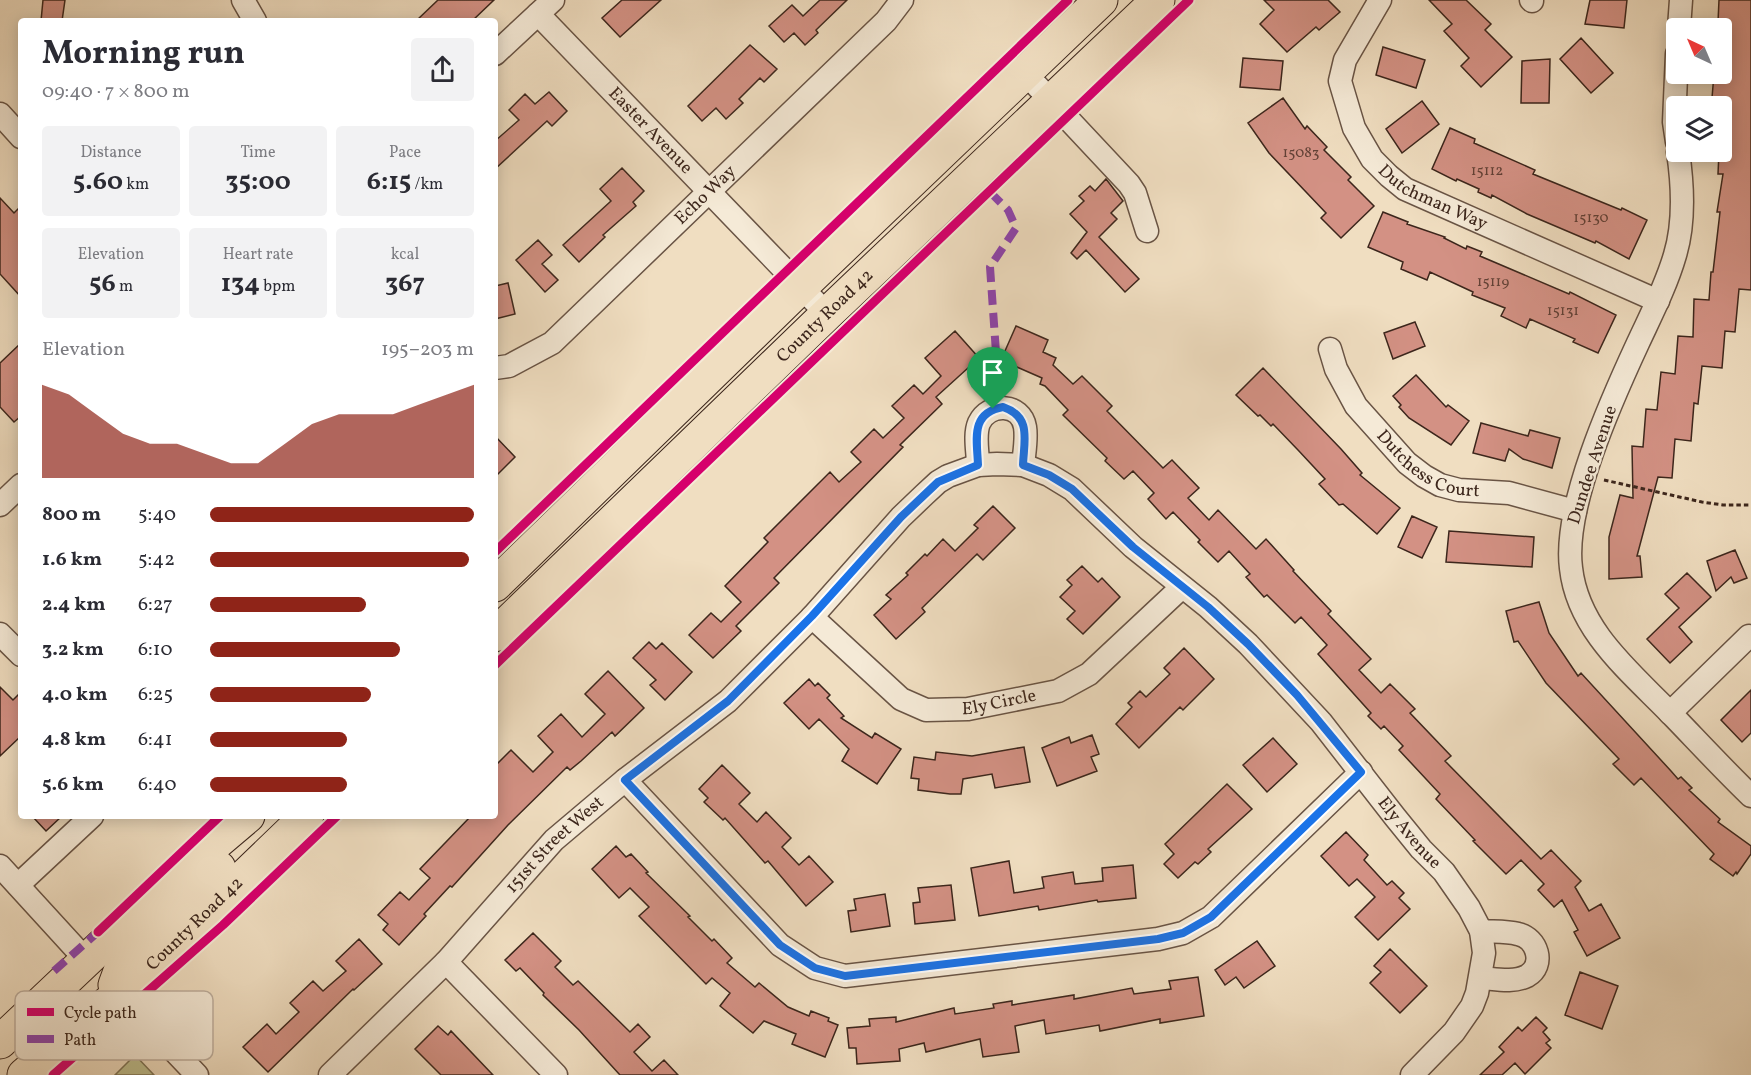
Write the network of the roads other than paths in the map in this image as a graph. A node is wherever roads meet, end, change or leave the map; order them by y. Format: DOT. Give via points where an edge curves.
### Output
graph roads {
  1 [pos="243,0"];
  2 [pos="902,0"];
  3 [pos="1101,0"];
  4 [pos="1158,0"];
  5 [pos="1380,0"];
  6 [pos="1681,0"];
  7 [pos="545,7"];
  8 [pos="253,18"];
  9 [pos="1680,18"];
  10 [pos="498,51"];
  11 [pos="1025,73"];
  12 [pos="1051,102"];
  13 [pos="0,114"];
  14 [pos="18,134"];
  15 [pos="1680,162"];
  16 [pos="710,192"];
  17 [pos="1147,231"];
  18 [pos="801,287"];
  19 [pos="1658,301"];
  20 [pos="827,314"];
  21 [pos="1330,349"];
  22 [pos="498,368"];
  23 [pos="978,465"];
  24 [pos="1023,465"];
  25 [pos="947,477"];
  26 [pos="18,487"];
  27 [pos="0,505"];
  28 [pos="1575,511"];
  29 [pos="498,582"];
  30 [pos="1182,587"];
  31 [pos="812,616"];
  32 [pos="498,632"];
  33 [pos="0,634"];
  34 [pos="1749,636"];
  35 [pos="18,653"];
  36 [pos="1670,712"];
  37 [pos="1361,772"];
  38 [pos="625,780"];
  39 [pos="1751,796"];
  40 [pos="89,819"];
  41 [pos="245,819"];
  42 [pos="268,819"];
  43 [pos="304,819"];
  44 [pos="0,866"];
  45 [pos="18,885"];
  46 [pos="1480,931"];
  47 [pos="86,960"];
  48 [pos="446,962"];
  49 [pos="1481,978"];
  50 [pos="53,991"];
  51 [pos="83,991"];
  52 [pos="118,991"];
  53 [pos="123,991"];
  54 [pos="15,1028"];
  55 [pos="0,1042"];
  56 [pos="15,1057"];
  57 [pos="42,1060"];
  58 [pos="183,1060"];
  59 [pos="0,1070"];
  60 [pos="24,1075"];
  61 [pos="197,1075"];
  62 [pos="330,1075"];
  63 [pos="556,1075"];
  64 [pos="1412,1075"];
  1 -- 8 [label="street"];
  2 -- 16 [label="street, Echo Way" via="886,21"];
  3 -- 11 [label="highway, County Road 42"];
  4 -- 12 [label="highway, County Road 42"];
  5 -- 19 [label="street, Dutchman Way" via="1345,60 1340,81 1354,128 1372,159 1405,189"];
  6 -- 9 [label="street"];
  7 -- 10 [label="street"];
  7 -- 16 [label="street, Easter Avenue"];
  11 -- 12 [label="street"];
  11 -- 18 [label="highway, County Road 42"];
  12 -- 17 [label="street" via="1129,184"];
  12 -- 20 [label="highway, County Road 42"];
  13 -- 14 [label="street"];
  15 -- 19 [label="street, Dundee Avenue" via="1682,219 1675,254"];
  16 -- 18 [label="street, Easter Avenue"];
  16 -- 22 [label="street, Echo Way" via="552,343 509,366"];
  18 -- 20 [label="street, Easter Avenue"];
  18 -- 29 [label="highway, County Road 42"];
  19 -- 28 [label="street, Dundee Avenue" via="1600,434"];
  20 -- 32 [label="highway, County Road 42"];
  21 -- 28 [label="street, Dutchess Court" via="1356,406 1424,476 1459,490 1509,493"];
  23 -- 24 [label="street, Ely Avenue"];
  23 -- 24 [label="street" via="978,425 993,409 1003,407 1022,418"];
  23 -- 25 [label="street, Ely Avenue"];
  24 -- 30 [label="street, Ely Avenue" via="1072,489 1114,531"];
  25 -- 31 [label="street, 151st Street West" via="901,517"];
  26 -- 27 [label="street"];
  28 -- 36 [label="street, Dundee Avenue" via="1570,567 1579,602 1599,637"];
  30 -- 31 [label="street, Ely Circle" via="1089,674 1069,686 968,710 926,710 901,699"];
  30 -- 37 [label="street, Ely Avenue" via="1265,661"];
  31 -- 38 [label="street, 151st Street West" via="728,701"];
  33 -- 35 [label="street"];
  34 -- 36 [label="street"];
  36 -- 39 [label="street, Dundee Avenue"];
  37 -- 38 [label="street" via="1211,917 1183,933 845,976 815,968 780,945"];
  37 -- 46 [label="street, Ely Avenue" via="1421,849 1444,872"];
  38 -- 48 [label="street, 151st Street West" via="554,840"];
  40 -- 45 [label="street"];
  41 -- 47 [label="highway"];
  42 -- 52 [label="highway" via="132,949 115,985"];
  43 -- 53 [label="highway, County Road 42"];
  44 -- 45 [label="street"];
  45 -- 47 [label="street"];
  46 -- 49 [label="street, Ely Avenue" via="1484,953"];
  46 -- 49 [label="street" via="1519,934 1531,941 1538,953 1538,965 1529,975 1514,980"];
  47 -- 50 [label="highway"];
  47 -- 51 [label="highway"];
  48 -- 62 [label="street, 151st Street West"];
  48 -- 63 [label="street"];
  49 -- 64 [label="street, Ely Avenue" via="1472,1006 1454,1032"];
  54 -- 55 [label="highway"];
  56 -- 59 [label="highway"];
  57 -- 60 [label="highway, County Road 42"];
  58 -- 61 [label="street"];
}
